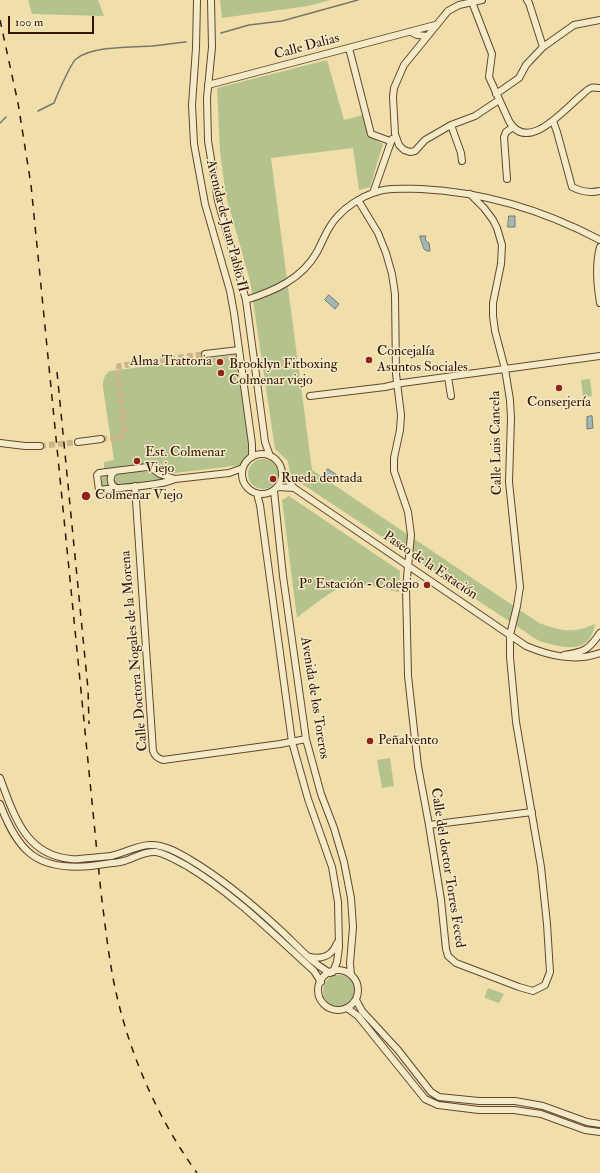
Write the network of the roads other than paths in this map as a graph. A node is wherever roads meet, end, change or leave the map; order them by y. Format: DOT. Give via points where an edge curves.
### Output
graph roads {
  1 [pos="197,0"];
  2 [pos="211,0"];
  3 [pos="482,0"];
  4 [pos="527,0"];
  5 [pos="472,2"];
  6 [pos="600,20"];
  7 [pos="436,25"];
  8 [pos="422,29"];
  9 [pos="414,34"];
  10 [pos="428,34"];
  11 [pos="421,43"];
  12 [pos="543,47"];
  13 [pos="349,48"];
  14 [pos="208,84"];
  15 [pos="600,88"];
  16 [pos="496,94"];
  17 [pos="499,100"];
  18 [pos="553,121"];
  19 [pos="451,126"];
  20 [pos="513,127"];
  21 [pos="395,134"];
  22 [pos="390,141"];
  23 [pos="462,161"];
  24 [pos="378,179"];
  25 [pos="506,179"];
  26 [pos="385,190"];
  27 [pos="216,191"];
  28 [pos="600,191"];
  29 [pos="373,193"];
  30 [pos="203,194"];
  31 [pos="470,194"];
  32 [pos="488,198"];
  33 [pos="358,200"];
  34 [pos="484,208"];
  35 [pos="600,240"];
  36 [pos="600,247"];
  37 [pos="246,300"];
  38 [pos="600,303"];
  39 [pos="240,350"];
  40 [pos="205,354"];
  41 [pos="600,356"];
  42 [pos="505,369"];
  43 [pos="448,376"];
  44 [pos="397,384"];
  45 [pos="310,396"];
  46 [pos="451,396"];
  47 [pos="101,440"];
  48 [pos="78,442"];
  49 [pos="0,443"];
  50 [pos="40,446"];
  51 [pos="270,456"];
  52 [pos="252,457"];
  53 [pos="243,468"];
  54 [pos="115,471"];
  55 [pos="229,473"];
  56 [pos="283,474"];
  57 [pos="242,477"];
  58 [pos="175,479"];
  59 [pos="135,486"];
  60 [pos="116,488"];
  61 [pos="294,488"];
  62 [pos="276,489"];
  63 [pos="257,494"];
  64 [pos="408,566"];
  65 [pos="600,628"];
  66 [pos="600,634"];
  67 [pos="510,635"];
  68 [pos="600,653"];
  69 [pos="556,656"];
  70 [pos="306,739"];
  71 [pos="292,742"];
  72 [pos="0,778"];
  73 [pos="0,804"];
  74 [pos="532,812"];
  75 [pos="429,825"];
  76 [pos="339,934"];
  77 [pos="306,955"];
  78 [pos="331,972"];
  79 [pos="351,975"];
  80 [pos="321,982"];
  81 [pos="356,1000"];
  82 [pos="347,1008"];
  83 [pos="600,1124"];
  84 [pos="600,1132"];
  1 -- 30 [label="street, Avenida de Juan Pablo II" via="192,105 194,144"];
  2 -- 14 [label="street, Avenida de Juan Pablo II" via="212,47"];
  3 -- 5 [label="street"];
  4 -- 12 [label="street"];
  5 -- 7 [label="street" via="453,8"];
  5 -- 16 [label="street" via="492,54 489,77"];
  6 -- 12 [label="street" via="574,25"];
  7 -- 8 [label="street, Calle Dalias"];
  7 -- 10 [label="street"];
  8 -- 9 [label="street, Calle Dalias"];
  8 -- 10 [label="street"];
  9 -- 10 [label="street, Calle Dalias"];
  9 -- 11 [label="street"];
  9 -- 13 [label="street, Calle Dalias"];
  10 -- 11 [label="street"];
  11 -- 21 [label="street" via="404,65 394,88"];
  12 -- 16 [label="street" via="526,64 519,78"];
  13 -- 14 [label="street, Calle Dalias"];
  13 -- 22 [label="street" via="371,134"];
  14 -- 27 [label="street, Avenida de Juan Pablo II" via="208,141"];
  15 -- 18 [label="street" via="591,88"];
  16 -- 17 [label="street"];
  17 -- 19 [label="street" via="475,116"];
  17 -- 20 [label="street"];
  18 -- 20 [label="street" via="537,132 522,132"];
  18 -- 28 [label="street" via="572,187"];
  19 -- 21 [label="street" via="425,140 415,151 410,152 399,146"];
  19 -- 23 [label="street"];
  20 -- 25 [label="street" via="504,137"];
  21 -- 22 [label="street"];
  22 -- 24 [label="street"];
  24 -- 26 [label="street"];
  24 -- 29 [label="street"];
  26 -- 29 [label="street"];
  26 -- 31 [label="street" via="439,190"];
  27 -- 30 [label="street"];
  27 -- 37 [label="street, Avenida de Juan Pablo II"];
  29 -- 33 [label="street"];
  30 -- 39 [label="street, Avenida de Juan Pablo II" via="230,291"];
  31 -- 32 [label="street"];
  31 -- 34 [label="street, Calle Luis Cancela"];
  32 -- 34 [label="street"];
  32 -- 35 [label="street" via="533,211"];
  33 -- 37 [label="street" via="338,216 326,230 316,252 304,269 271,292"];
  33 -- 44 [label="street, Calle del doctor Torres Feced" via="378,233 392,274 395,294 394,340"];
  34 -- 42 [label="street, Calle Luis Cancela" via="497,228 502,245 493,316"];
  36 -- 38 [label="street" via="597,288"];
  37 -- 51 [label="street, Avenida de Juan Pablo II" via="265,442"];
  39 -- 40 [label="street"];
  39 -- 52 [label="street, Avenida de Juan Pablo II"];
  41 -- 42 [label="street"];
  42 -- 43 [label="street"];
  42 -- 67 [label="street, Calle Luis Cancela" via="511,418 510,500 520,587"];
  43 -- 44 [label="street"];
  43 -- 46 [label="street"];
  44 -- 45 [label="street"];
  44 -- 64 [label="street, Calle del doctor Torres Feced" via="401,415 394,471 408,512 411,544"];
  47 -- 48 [label="street"];
  49 -- 50 [label="street"];
  51 -- 52 [label="street" via="263,454"];
  51 -- 56 [label="street" via="279,463"];
  52 -- 53 [label="street"];
  53 -- 55 [label="street"];
  53 -- 57 [label="street"];
  54 -- 58 [label="street" via="147,467"];
  54 -- 60 [label="street" via="110,482"];
  54 -- 60 [label="street" via="97,474 99,490"];
  55 -- 57 [label="street"];
  55 -- 58 [label="street"];
  56 -- 61 [label="street, Paseo de la Estación"];
  56 -- 62 [label="street"];
  57 -- 63 [label="street" via="246,486"];
  58 -- 59 [label="street"];
  59 -- 60 [label="street"];
  59 -- 71 [label="street, Calle Doctora Nogales de la Morena" via="155,756 163,760"];
  61 -- 62 [label="street"];
  61 -- 64 [label="street, Paseo de la Estación"];
  62 -- 63 [label="street" via="264,495"];
  62 -- 70 [label="street, Avenida de los Toreros" via="283,576"];
  63 -- 71 [label="street, Avenida de los Toreros"];
  64 -- 67 [label="street, Paseo de la Estación"];
  64 -- 75 [label="street, Calle del doctor Torres Feced" via="408,676 418,766"];
  65 -- 66 [label="street"];
  66 -- 69 [label="street, Paseo de la Estación" via="585,650"];
  67 -- 69 [label="street, Paseo de la Estación" via="526,646"];
  67 -- 74 [label="street, Calle del doctor Torres Feced" via="516,722"];
  68 -- 69 [label="street, Paseo de la Estación" via="574,658"];
  70 -- 71 [label="street, Calle Doctora Nogales de la Morena"];
  70 -- 79 [label="street, Avenida de los Toreros" via="344,862 352,898 354,927"];
  71 -- 76 [label="street, Avenida de los Toreros" via="308,799 332,867 338,902"];
  72 -- 77 [label="street, bridge" via="17,823 27,838 52,855 72,860 111,856 150,845 179,853 225,882"];
  73 -- 80 [label="street, bridge" via="20,844 47,863 73,867 91,866 125,861 150,852 157,852 176,860 200,874 248,911 314,971"];
  74 -- 75 [label="street"];
  74 -- 75 [label="street, Calle del doctor Torres Feced" via="542,874 550,972 545,985 533,991 456,963 448,956"];
  76 -- 77 [label="street" via="335,949 329,955 318,958"];
  76 -- 78 [label="street, Avenida de los Toreros" via="337,962"];
  77 -- 78 [label="street" via="318,966"];
  78 -- 79 [label="street" via="342,971"];
  78 -- 80 [label="street"];
  79 -- 81 [label="street" via="358,989"];
  80 -- 82 [label="street" via="319,993 323,1003 332,1009"];
  81 -- 82 [label="street"];
  81 -- 83 [label="street" via="362,1011 398,1050 431,1092 440,1097 515,1101 543,1106"];
  82 -- 84 [label="street" via="358,1016 426,1099 438,1105 541,1114 585,1130"];
}
